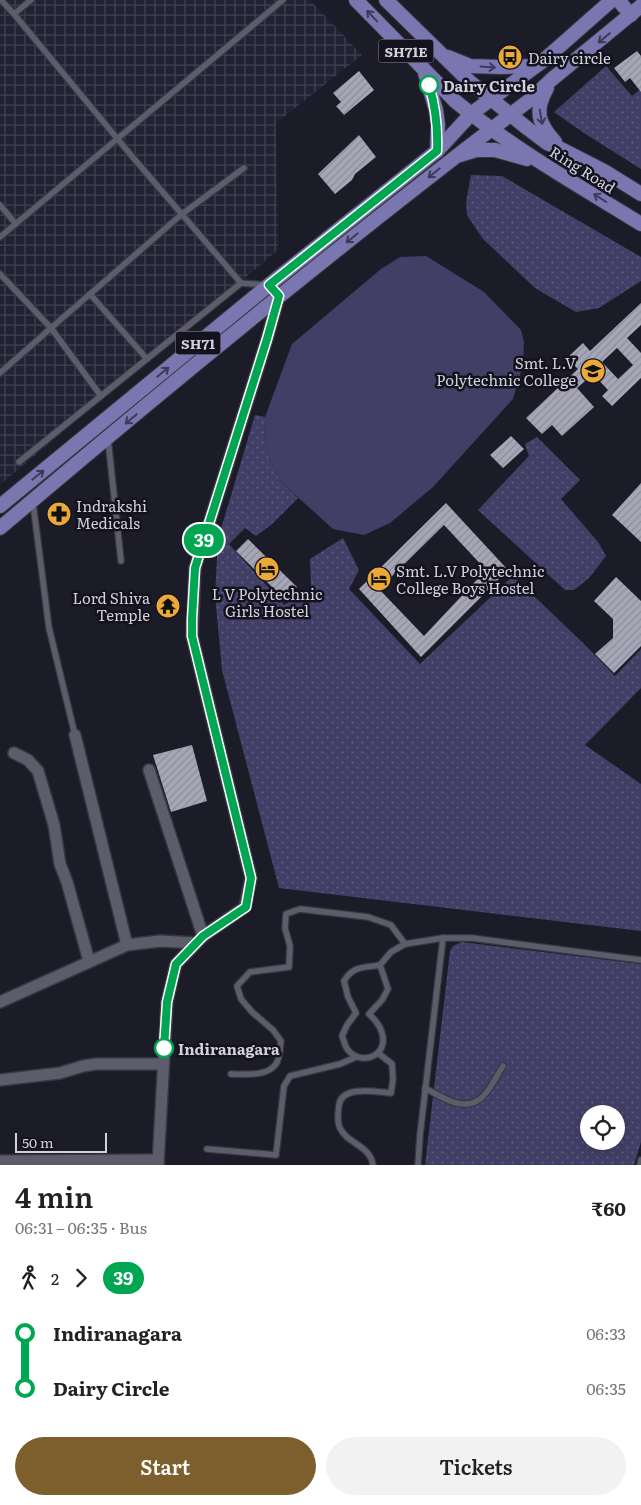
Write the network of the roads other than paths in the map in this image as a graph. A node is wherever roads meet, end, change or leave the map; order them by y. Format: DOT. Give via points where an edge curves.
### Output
graph roads {
  1 [pos="2,0"];
  2 [pos="31,0"];
  3 [pos="283,0"];
  4 [pos="356,0"];
  5 [pos="386,0"];
  6 [pos="612,0"];
  7 [pos="618,0"];
  8 [pos="636,11"];
  9 [pos="14,14"];
  10 [pos="442,55"];
  11 [pos="535,66"];
  12 [pos="424,70"];
  13 [pos="551,80"];
  14 [pos="492,99"];
  15 [pos="471,114"];
  16 [pos="514,118"];
  17 [pos="491,129"];
  18 [pos="117,138"];
  19 [pos="561,149"];
  20 [pos="437,151"];
  21 [pos="455,156"];
  22 [pos="547,166"];
  23 [pos="244,168"];
  24 [pos="641,194"];
  25 [pos="0,205"];
  26 [pos="182,214"];
  27 [pos="16,224"];
  28 [pos="641,224"];
  29 [pos="0,237"];
  30 [pos="0,274"];
  31 [pos="241,283"];
  32 [pos="269,285"];
  33 [pos="90,294"];
  34 [pos="279,296"];
  35 [pos="51,328"];
  36 [pos="147,359"];
  37 [pos="0,373"];
  38 [pos="101,396"];
  39 [pos="108,438"];
  40 [pos="19,462"];
  41 [pos="33,500"];
  42 [pos="0,506"];
  43 [pos="0,528"];
  44 [pos="121,561"];
  45 [pos="75,735"];
  46 [pos="14,753"];
  47 [pos="149,770"];
  48 [pos="443,938"];
  49 [pos="199,939"];
  50 [pos="406,944"];
  51 [pos="127,945"];
  52 [pos="641,960"];
  53 [pos="89,961"];
  54 [pos="380,965"];
  55 [pos="0,1002"];
  56 [pos="378,1053"];
  57 [pos="356,1057"];
  58 [pos="163,1064"];
  59 [pos="503,1066"];
  60 [pos="231,1074"];
  61 [pos="0,1080"];
  62 [pos="425,1088"];
  63 [pos="207,1149"];
  64 [pos="641,1160"];
  65 [pos="0,1161"];
  66 [pos="158,1163"];
  67 [pos="373,1165"];
  68 [pos="418,1165"];
  69 [pos="640,1165"];
  1 -- 9 [label="lane"];
  2 -- 9 [label="lane"];
  3 -- 18 [label="lane"];
  12 -- 4 [label="main road, SH71E, one-way"];
  5 -- 10 [label="main road, SH71E"];
  6 -- 11 [label="main road, SH71"];
  7 -- 8 [label="main road"];
  8 -- 13 [label="main road, SH71, one-way"];
  9 -- 18 [label="lane"];
  10 -- 11 [label="main road, one-way" via="470,66"];
  10 -- 14 [label="main road, SH71E"];
  11 -- 14 [label="main road, SH71"];
  12 -- 15 [label="main road, SH71E"];
  12 -- 20 [label="main road" via="436,110"];
  13 -- 16 [label="main road, SH71"];
  13 -- 19 [label="main road, one-way" via="540,101 540,117 545,130"];
  14 -- 15 [label="main road, SH71"];
  14 -- 16 [label="main road, SH71E"];
  15 -- 17 [label="main road, SH71E"];
  15 -- 20 [label="main road, SH71"];
  16 -- 17 [label="main road, SH71"];
  16 -- 19 [label="main road, Ring Road" via="547,143"];
  17 -- 21 [label="main road, SH71"];
  17 -- 22 [label="main road, Ring Road"];
  18 -- 26 [label="lane"];
  18 -- 27 [label="lane"];
  19 -- 24 [label="main road, Ring Road"];
  20 -- 32 [label="main road, SH71"];
  21 -- 22 [label="main road" via="476,150 495,150"];
  21 -- 34 [label="main road, SH71, one-way"];
  28 -- 22 [label="main road, Ring Road, one-way"];
  23 -- 26 [label="lane"];
  25 -- 27 [label="lane"];
  26 -- 31 [label="lane"];
  26 -- 33 [label="lane"];
  27 -- 29 [label="lane"];
  30 -- 35 [label="lane"];
  31 -- 32 [label="lane"];
  31 -- 36 [label="lane"];
  32 -- 34 [label="main road"];
  42 -- 32 [label="main road, SH71, one-way"];
  33 -- 35 [label="lane"];
  33 -- 36 [label="lane"];
  34 -- 39 [label="main road, SH71, one-way"];
  34 -- 49 [label="street" via="195,568 192,636 251,878 246,907"];
  35 -- 37 [label="lane"];
  35 -- 38 [label="lane"];
  36 -- 38 [label="lane"];
  38 -- 40 [label="lane"];
  39 -- 41 [label="main road, SH71"];
  39 -- 44 [label="lane"];
  41 -- 43 [label="main road, SH71"];
  41 -- 45 [label="lane" via="49,628"];
  45 -- 51 [label="street"];
  46 -- 53 [label="street" via="28,760 38,771 54,825 60,864"];
  47 -- 49 [label="street"];
  48 -- 50 [label="lane"];
  48 -- 52 [label="lane" via="472,938"];
  48 -- 62 [label="lane"];
  49 -- 51 [label="street"];
  49 -- 58 [label="street" via="176,964 167,1002"];
  50 -- 54 [label="lane" via="391,952"];
  50 -- 60 [label="lane" via="391,924 368,917 300,910 286,914 289,966 250,972 237,986 241,1000 281,1041 277,1063 270,1070 256,1074"];
  51 -- 53 [label="street"];
  53 -- 55 [label="street"];
  54 -- 56 [label="lane" via="388,989 369,1014 382,1033 384,1043"];
  54 -- 57 [label="lane" via="350,972 344,981 356,1013 342,1036 346,1049"];
  56 -- 57 [label="lane" via="369,1058"];
  56 -- 67 [label="lane" via="392,1064 391,1093 349,1092 340,1101 338,1113 340,1128 366,1150"];
  57 -- 63 [label="lane" via="290,1076 284,1086 276,1155"];
  58 -- 61 [label="street" via="96,1064 60,1073"];
  58 -- 66 [label="street"];
  59 -- 62 [label="lane" via="485,1095 468,1104 448,1101"];
  62 -- 68 [label="lane"];
  64 -- 69 [label="lane"];
  65 -- 66 [label="street"];
}
